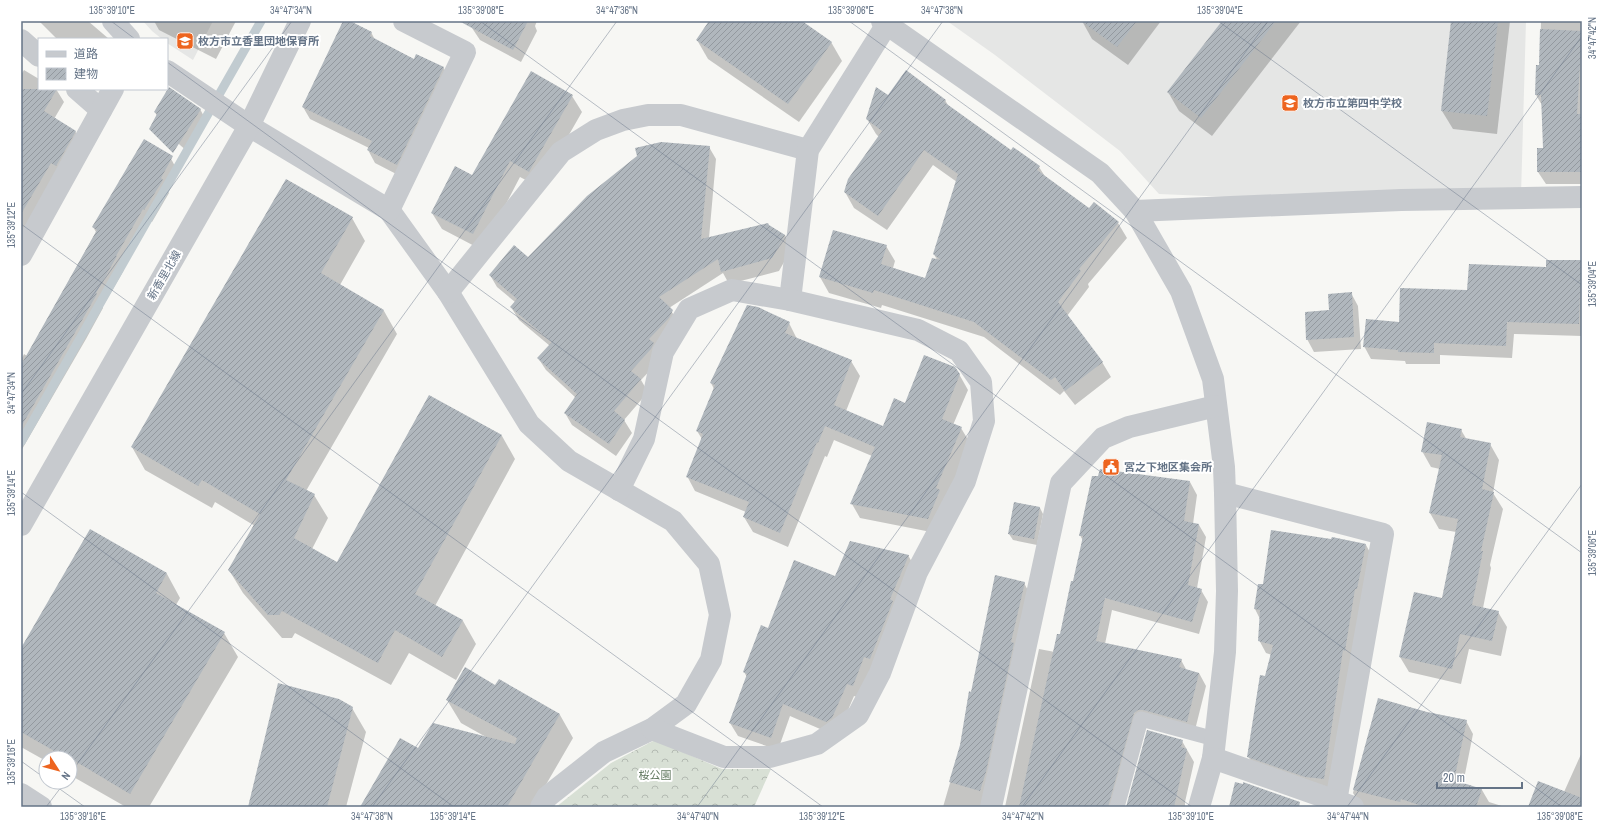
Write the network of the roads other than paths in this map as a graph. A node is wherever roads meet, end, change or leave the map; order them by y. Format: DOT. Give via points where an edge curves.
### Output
graph roads {
  1 [pos="113,21"];
  2 [pos="300,21"];
  3 [pos="404,21"];
  4 [pos="884,23"];
  5 [pos="425,26"];
  6 [pos="128,38"];
  7 [pos="21,40"];
  8 [pos="38,55"];
  9 [pos="168,72"];
  10 [pos="78,90"];
  11 [pos="112,90"];
  12 [pos="101,110"];
  13 [pos="249,126"];
  14 [pos="808,150"];
  15 [pos="1582,197"];
  16 [pos="389,210"];
  17 [pos="1135,211"];
  18 [pos="21,255"];
  19 [pos="448,292"];
  20 [pos="790,300"];
  21 [pos="1216,406"];
  22 [pos="619,490"];
  23 [pos="1225,493"];
  24 [pos="21,525"];
  25 [pos="652,729"];
  26 [pos="1214,749"];
  27 [pos="21,794"];
  28 [pos="1341,805"];
  29 [pos="41,807"];
  30 [pos="541,807"];
  31 [pos="991,807"];
  32 [pos="1117,807"];
  33 [pos="1199,807"];
  1 -- 6 [label="street"];
  2 -- 13 [label="street, 新香里北線"];
  3 -- 5 [label="street"];
  4 -- 14 [label="street"];
  4 -- 17 [label="street" via="1100,173"];
  5 -- 16 [label="street" via="465,52"];
  7 -- 8 [label="street"];
  9 -- 13 [label="street"];
  10 -- 12 [label="street"];
  11 -- 12 [label="street"];
  12 -- 18 [label="street"];
  13 -- 16 [label="street"];
  13 -- 24 [label="street, 新香里北線"];
  14 -- 19 [label="street" via="681,115 648,115 623,120 596,130 561,152"];
  14 -- 20 [label="street"];
  15 -- 17 [label="street" via="1401,200"];
  16 -- 19 [label="street"];
  17 -- 21 [label="street" via="1181,290 1213,380"];
  19 -- 22 [label="street" via="529,424 569,461"];
  20 -- 22 [label="street" via="732,290 689,309 663,352 644,439"];
  20 -- 25 [label="street" via="918,330 959,351 981,382 984,421 965,481 917,572 880,673 858,715 818,744 770,757 724,757"];
  21 -- 23 [label="street"];
  21 -- 31 [label="street" via="1129,427 1102,438 1061,483"];
  22 -- 25 [label="street" via="673,521 709,564 720,615 711,660 686,704"];
  23 -- 26 [label="street" via="1225,652"];
  23 -- 28 [label="street" via="1383,534"];
  25 -- 30 [label="street" via="604,752 547,797"];
  26 -- 28 [label="street"];
  26 -- 32 [label="lane" via="1141,719"];
  26 -- 33 [label="street"];
  27 -- 29 [label="street"];
}
